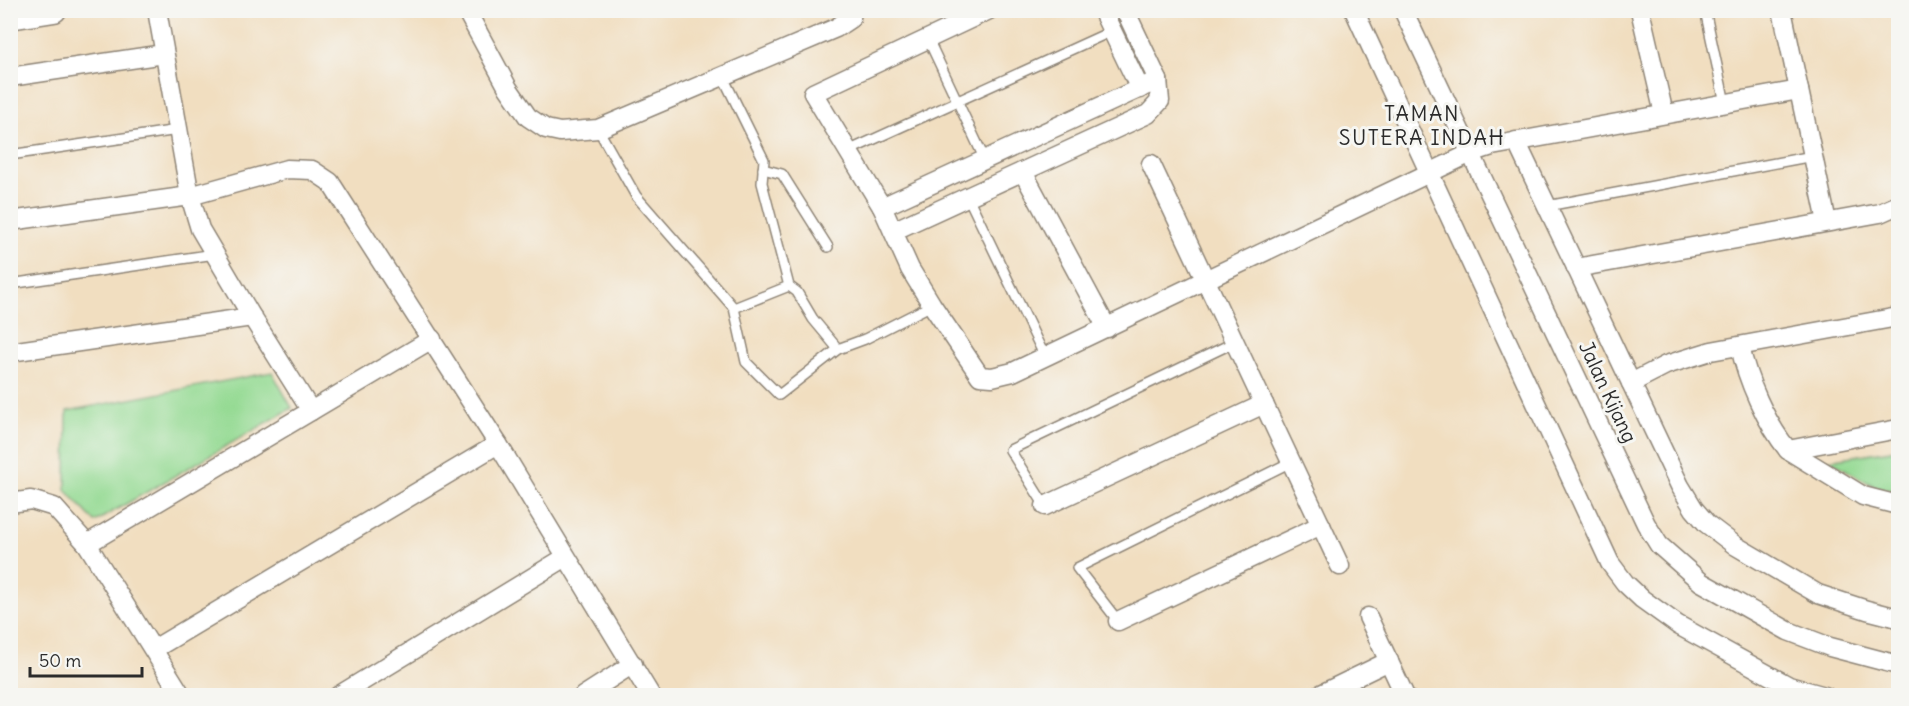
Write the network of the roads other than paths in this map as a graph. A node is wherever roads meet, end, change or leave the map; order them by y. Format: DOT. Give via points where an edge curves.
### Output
graph roads {
  1 [pos="54,10"];
  2 [pos="157,10"];
  3 [pos="466,10"];
  4 [pos="852,10"];
  5 [pos="989,10"];
  6 [pos="1102,10"];
  7 [pos="1125,10"];
  8 [pos="1354,10"];
  9 [pos="1403,10"];
  10 [pos="1640,10"];
  11 [pos="1705,10"];
  12 [pos="1782,10"];
  13 [pos="10,17"];
  14 [pos="1112,31"];
  15 [pos="928,39"];
  16 [pos="164,54"];
  17 [pos="10,77"];
  18 [pos="723,77"];
  19 [pos="1158,81"];
  20 [pos="1140,89"];
  21 [pos="1799,90"];
  22 [pos="957,101"];
  23 [pos="1725,103"];
  24 [pos="1664,114"];
  25 [pos="598,129"];
  26 [pos="178,130"];
  27 [pos="1516,141"];
  28 [pos="848,151"];
  29 [pos="1471,153"];
  30 [pos="10,154"];
  31 [pos="1813,156"];
  32 [pos="985,160"];
  33 [pos="1151,164"];
  34 [pos="763,169"];
  35 [pos="1023,172"];
  36 [pos="1430,173"];
  37 [pos="190,196"];
  38 [pos="968,197"];
  39 [pos="1899,205"];
  40 [pos="1547,206"];
  41 [pos="882,207"];
  42 [pos="10,221"];
  43 [pos="1827,222"];
  44 [pos="893,231"];
  45 [pos="828,247"];
  46 [pos="215,254"];
  47 [pos="1576,268"];
  48 [pos="1205,280"];
  49 [pos="10,284"];
  50 [pos="789,286"];
  51 [pos="932,305"];
  52 [pos="734,308"];
  53 [pos="252,317"];
  54 [pos="1899,317"];
  55 [pos="1107,328"];
  56 [pos="432,339"];
  57 [pos="1234,342"];
  58 [pos="1740,346"];
  59 [pos="838,349"];
  60 [pos="10,352"];
  61 [pos="1045,357"];
  62 [pos="1631,383"];
  63 [pos="1264,404"];
  64 [pos="311,411"];
  65 [pos="1899,429"];
  66 [pos="498,444"];
  67 [pos="1788,450"];
  68 [pos="1291,462"];
  69 [pos="10,503"];
  70 [pos="1899,505"];
  71 [pos="1045,506"];
  72 [pos="1321,525"];
  73 [pos="87,544"];
  74 [pos="566,557"];
  75 [pos="1340,566"];
  76 [pos="1368,616"];
  77 [pos="1899,618"];
  78 [pos="1118,621"];
  79 [pos="154,649"];
  80 [pos="1389,661"];
  81 [pos="633,664"];
  82 [pos="1899,665"];
  83 [pos="182,696"];
  84 [pos="338,696"];
  85 [pos="583,696"];
  86 [pos="651,696"];
  87 [pos="1317,696"];
  88 [pos="1405,696"];
  89 [pos="1825,696"];
  1 -- 13 [label="main road"];
  2 -- 16 [label="street"];
  3 -- 25 [label="street" via="528,117 546,129 560,132"];
  4 -- 18 [label="street" via="850,18 836,28"];
  5 -- 15 [label="street"];
  6 -- 14 [label="street"];
  7 -- 19 [label="street"];
  8 -- 36 [label="street"];
  9 -- 29 [label="street, Jalan Kijang"];
  10 -- 24 [label="street"];
  11 -- 23 [label="lane"];
  12 -- 21 [label="street"];
  14 -- 20 [label="street"];
  14 -- 22 [label="lane"];
  15 -- 22 [label="lane"];
  15 -- 28 [label="street" via="813,93"];
  16 -- 17 [label="street"];
  16 -- 26 [label="street"];
  18 -- 25 [label="street"];
  18 -- 34 [label="lane" via="764,160"];
  19 -- 20 [label="street"];
  19 -- 35 [label="street" via="1160,101 1148,114"];
  20 -- 32 [label="street"];
  21 -- 23 [label="street"];
  21 -- 31 [label="street"];
  22 -- 28 [label="lane"];
  22 -- 32 [label="lane"];
  23 -- 24 [label="street"];
  24 -- 27 [label="street"];
  25 -- 52 [label="lane" via="636,196"];
  26 -- 30 [label="lane"];
  26 -- 37 [label="street"];
  27 -- 29 [label="street"];
  27 -- 40 [label="street"];
  28 -- 41 [label="street"];
  29 -- 36 [label="street"];
  29 -- 82 [label="street, Jalan Kijang" via="1659,545 1701,582 1788,632"];
  31 -- 40 [label="lane"];
  31 -- 43 [label="street"];
  32 -- 41 [label="street"];
  33 -- 48 [label="street"];
  34 -- 45 [label="lane" via="782,174"];
  34 -- 50 [label="lane" via="762,183"];
  35 -- 38 [label="street"];
  35 -- 55 [label="street"];
  36 -- 48 [label="street"];
  36 -- 89 [label="street" via="1610,563 1625,583 1678,625 1790,686"];
  37 -- 42 [label="street"];
  37 -- 46 [label="street" via="200,229"];
  37 -- 56 [label="street" via="287,169 312,171 330,182"];
  38 -- 44 [label="street"];
  38 -- 61 [label="lane"];
  39 -- 43 [label="street" via="1880,213"];
  40 -- 47 [label="street"];
  41 -- 44 [label="street"];
  43 -- 47 [label="street"];
  44 -- 51 [label="street"];
  46 -- 49 [label="lane"];
  46 -- 53 [label="street"];
  47 -- 62 [label="street"];
  48 -- 55 [label="street"];
  48 -- 57 [label="street"];
  50 -- 52 [label="lane"];
  50 -- 59 [label="lane"];
  51 -- 59 [label="lane"];
  51 -- 61 [label="street" via="980,376 992,378 1013,372"];
  52 -- 59 [label="lane" via="746,362 779,395"];
  53 -- 60 [label="street"];
  53 -- 64 [label="street"];
  54 -- 58 [label="street"];
  55 -- 61 [label="street"];
  56 -- 64 [label="street"];
  56 -- 66 [label="street"];
  57 -- 63 [label="street"];
  57 -- 71 [label="lane" via="1010,450"];
  58 -- 62 [label="street" via="1666,365"];
  58 -- 67 [label="street" via="1751,383"];
  62 -- 77 [label="street" via="1680,486 1707,524 1736,546 1818,594"];
  63 -- 68 [label="street"];
  63 -- 71 [label="street"];
  64 -- 73 [label="street"];
  65 -- 67 [label="street"];
  66 -- 74 [label="street"];
  66 -- 79 [label="street"];
  67 -- 70 [label="street" via="1863,496"];
  68 -- 72 [label="street"];
  68 -- 78 [label="lane" via="1077,568"];
  69 -- 73 [label="street" via="31,500 54,507"];
  72 -- 75 [label="street"];
  72 -- 78 [label="street"];
  73 -- 79 [label="street"];
  74 -- 81 [label="street"];
  74 -- 84 [label="street"];
  76 -- 80 [label="street"];
  79 -- 83 [label="street"];
  80 -- 87 [label="street"];
  80 -- 88 [label="street"];
  81 -- 85 [label="street"];
  81 -- 86 [label="street"];
}
